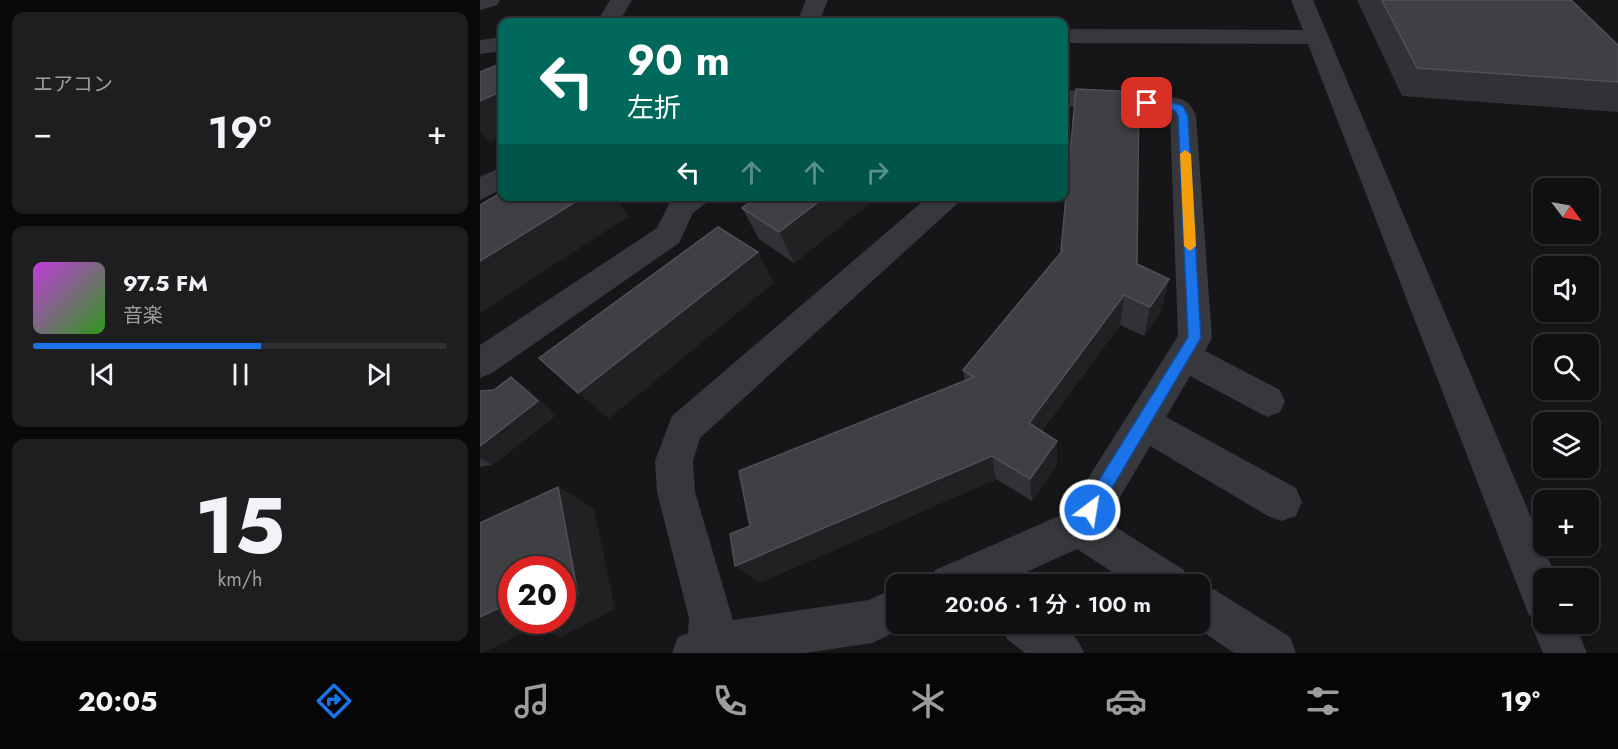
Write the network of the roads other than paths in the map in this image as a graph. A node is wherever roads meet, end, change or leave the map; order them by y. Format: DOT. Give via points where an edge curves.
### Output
graph roads {
  1 [pos="489,0"];
  2 [pos="621,0"];
  3 [pos="817,0"];
  4 [pos="1302,0"];
  5 [pos="480,4"];
  6 [pos="611,18"];
  7 [pos="810,18"];
  8 [pos="1068,36"];
  9 [pos="1317,37"];
  10 [pos="498,45"];
  11 [pos="480,47"];
  12 [pos="1068,98"];
  13 [pos="498,179"];
  14 [pos="480,190"];
  15 [pos="689,201"];
  16 [pos="942,201"];
  17 [pos="1184,356"];
  18 [pos="480,363"];
  19 [pos="1267,401"];
  20 [pos="1143,423"];
  21 [pos="1282,502"];
  22 [pos="1080,527"];
  23 [pos="1533,573"];
  24 [pos="979,574"];
  25 [pos="1152,574"];
  26 [pos="1210,611"];
  27 [pos="886,614"];
  28 [pos="1036,634"];
  29 [pos="1557,634"];
  30 [pos="702,650"];
  31 [pos="1062,653"];
  32 [pos="1274,653"];
  33 [pos="1565,653"];
  1 -- 5 [label="street"];
  2 -- 6 [label="street"];
  3 -- 7 [label="street"];
  4 -- 9 [label="street"];
  8 -- 9 [label="street"];
  9 -- 23 [label="street"];
  10 -- 11 [label="street"];
  12 -- 17 [label="street" via="1168,104 1179,108 1183,116 1194,338"];
  13 -- 14 [label="street"];
  15 -- 18 [label="street" via="681,207 668,235"];
  16 -- 30 [label="street" via="685,428 675,461 676,492 711,618"];
  17 -- 19 [label="street"];
  17 -- 20 [label="street"];
  20 -- 21 [label="street"];
  20 -- 22 [label="street"];
  22 -- 24 [label="street"];
  22 -- 25 [label="street"];
  26 -- 32 [label="street"];
  27 -- 30 [label="street" via="872,621"];
  28 -- 31 [label="street"];
  29 -- 33 [label="street"];
}
